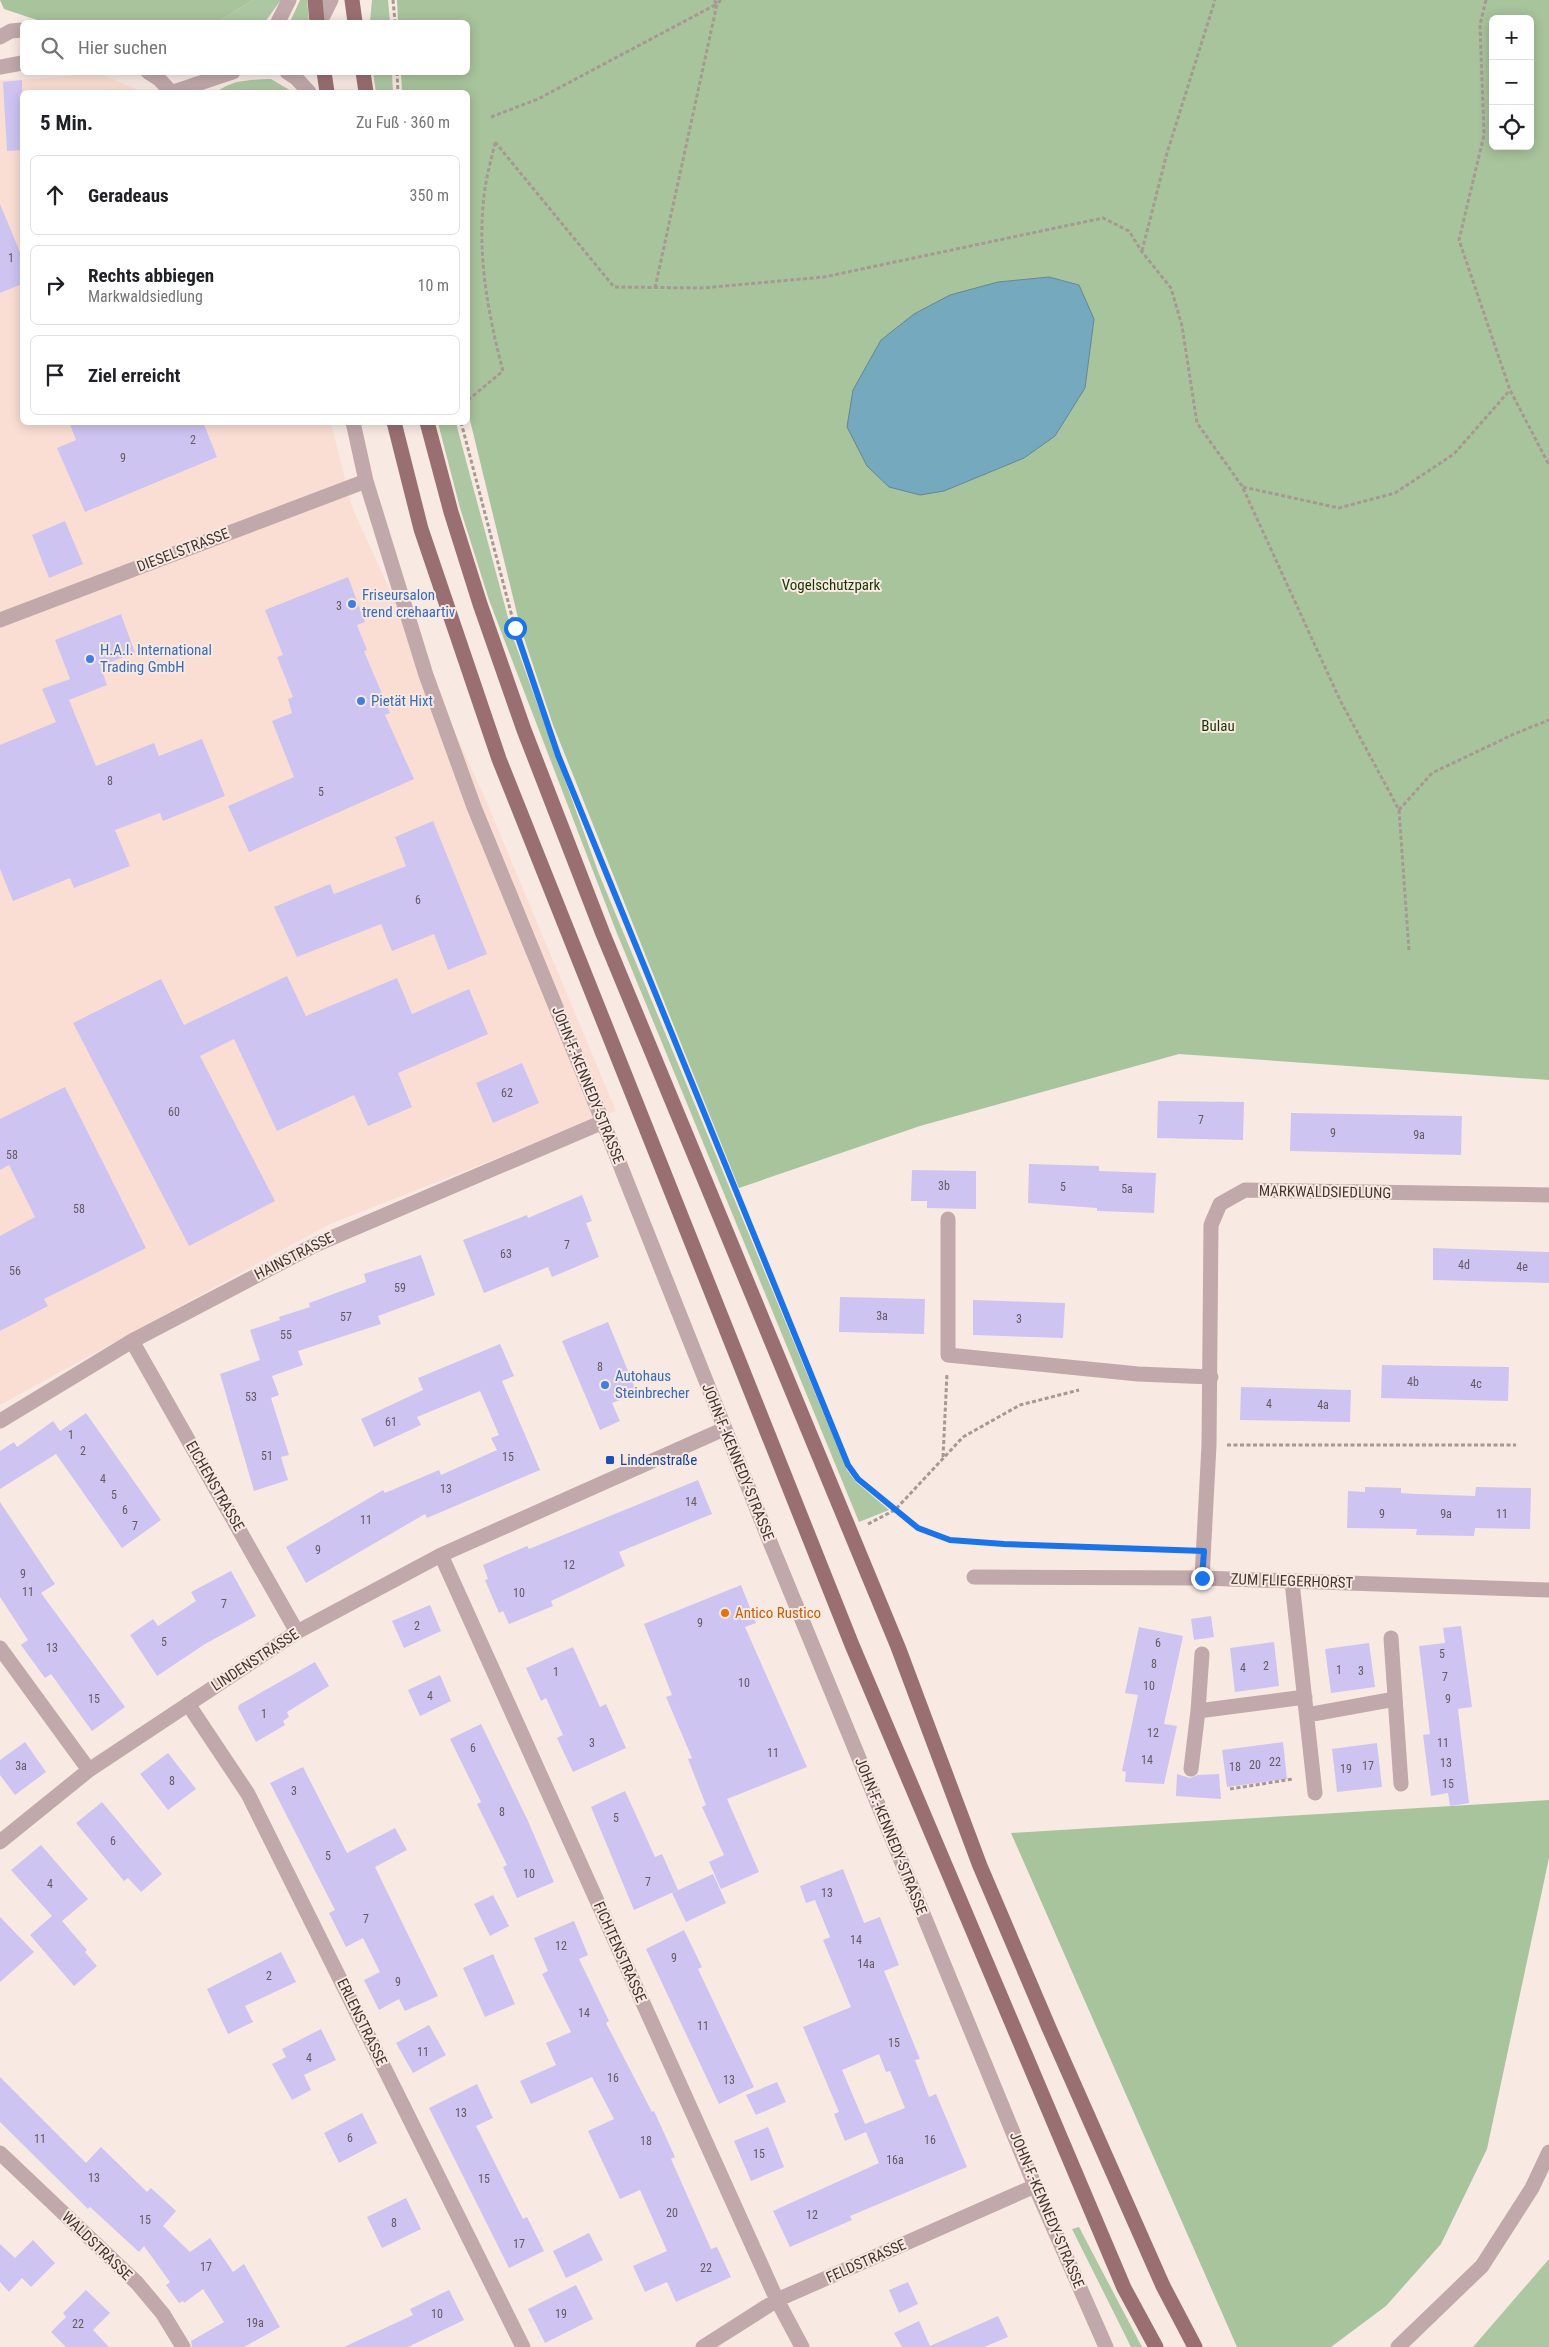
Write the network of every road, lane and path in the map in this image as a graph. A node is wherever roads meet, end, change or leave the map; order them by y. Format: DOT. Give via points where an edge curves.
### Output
graph roads {
  1 [pos="289,0"];
  2 [pos="315,0"];
  3 [pos="331,0"];
  4 [pos="352,0"];
  5 [pos="393,0"];
  6 [pos="721,0"];
  7 [pos="1215,0"];
  8 [pos="1486,0"];
  9 [pos="715,2"];
  10 [pos="279,20"];
  11 [pos="319,20"];
  12 [pos="320,20"];
  13 [pos="355,20"];
  14 [pos="394,20"];
  15 [pos="20,30"];
  16 [pos="0,37"];
  17 [pos="20,63"];
  18 [pos="0,67"];
  19 [pos="152,75"];
  20 [pos="198,75"];
  21 [pos="224,75"];
  22 [pos="292,75"];
  23 [pos="324,75"];
  24 [pos="363,75"];
  25 [pos="397,75"];
  26 [pos="170,90"];
  27 [pos="175,90"];
  28 [pos="178,90"];
  29 [pos="307,90"];
  30 [pos="327,90"];
  31 [pos="366,90"];
  32 [pos="398,90"];
  33 [pos="491,117"];
  34 [pos="1142,252"];
  35 [pos="655,288"];
  36 [pos="1510,390"];
  37 [pos="470,398"];
  38 [pos="354,425"];
  39 [pos="395,425"];
  40 [pos="428,425"];
  41 [pos="463,425"];
  42 [pos="1549,465"];
  43 [pos="366,480"];
  44 [pos="1242,486"];
  45 [pos="0,620"];
  46 [pos="1549,720"];
  47 [pos="1399,810"];
  48 [pos="1409,951"];
  49 [pos="604,1122"];
  50 [pos="1549,1195"];
  51 [pos="948,1219"];
  52 [pos="132,1341"];
  53 [pos="948,1355"];
  54 [pos="1211,1377"];
  55 [pos="1083,1389"];
  56 [pos="0,1421"];
  57 [pos="724,1429"];
  58 [pos="1209,1445"];
  59 [pos="1516,1445"];
  60 [pos="943,1457"];
  61 [pos="895,1510"];
  62 [pos="851,1533"];
  63 [pos="1204,1551"];
  64 [pos="441,1556"];
  65 [pos="974,1576"];
  66 [pos="1202,1578"];
  67 [pos="1292,1582"];
  68 [pos="1549,1590"];
  69 [pos="297,1632"];
  70 [pos="1391,1638"];
  71 [pos="0,1648"];
  72 [pos="1202,1654"];
  73 [pos="1305,1697"];
  74 [pos="1395,1699"];
  75 [pos="188,1704"];
  76 [pos="1198,1711"];
  77 [pos="1308,1714"];
  78 [pos="1191,1769"];
  79 [pos="89,1770"];
  80 [pos="1314,1776"];
  81 [pos="1401,1784"];
  82 [pos="1230,1789"];
  83 [pos="1315,1793"];
  84 [pos="0,1842"];
  85 [pos="1549,2152"];
  86 [pos="0,2153"];
  87 [pos="1035,2186"];
  88 [pos="777,2300"];
  89 [pos="183,2347"];
  90 [pos="523,2347"];
  91 [pos="703,2347"];
  92 [pos="802,2347"];
  93 [pos="1106,2347"];
  94 [pos="1156,2347"];
  95 [pos="1195,2347"];
  96 [pos="1398,2347"];
  1 -- 10 [label="street"];
  2 -- 11 [label="main road"];
  3 -- 12 [label="street"];
  4 -- 13 [label="main road"];
  5 -- 14 [label="path"];
  6 -- 9 [label="path"];
  7 -- 34 [label="path" via="1167,153"];
  8 -- 36 [label="path" via="1480,25 1484,135 1459,240"];
  9 -- 33 [label="path" via="538,99"];
  9 -- 35 [label="path"];
  15 -- 16 [label="street"];
  17 -- 18 [label="street"];
  19 -- 26 [label="street"];
  20 -- 27 [label="street"];
  21 -- 28 [label="street"];
  22 -- 29 [label="street"];
  23 -- 30 [label="main road"];
  24 -- 31 [label="main road"];
  25 -- 32 [label="path"];
  34 -- 35 [label="path" via="1129,231 1103,218 824,277 702,288"];
  34 -- 44 [label="path" via="1171,288 1182,326 1197,423"];
  35 -- 37 [label="path" via="614,288 495,142 484,195 482,247 489,317 503,371"];
  36 -- 42 [label="path"];
  36 -- 44 [label="path" via="1454,454 1395,493 1339,508"];
  38 -- 43 [label="street, JOHN-F.-KENNEDY-STRASSE"];
  39 -- 94 [label="main road" via="421,529 499,759 701,1270 852,1645 1124,2288"];
  40 -- 62 [label="main road" via="474,586 528,739 607,943"];
  41 -- 61 [label="path" via="515,628 558,755 848,1465 858,1479"];
  43 -- 45 [label="street, DIESELSTRASSE"];
  43 -- 49 [label="street, JOHN-F.-KENNEDY-STRASSE" via="426,675 470,797"];
  44 -- 47 [label="path" via="1340,700"];
  46 -- 47 [label="path" via="1432,773"];
  47 -- 48 [label="path"];
  49 -- 52 [label="street, HAINSTRASSE" via="338,1233"];
  49 -- 57 [label="street, JOHN-F.-KENNEDY-STRASSE"];
  50 -- 54 [label="street, MARKWALDSIEDLUNG" via="1245,1190 1220,1204 1211,1225"];
  51 -- 53 [label="street"];
  52 -- 56 [label="street, HAINSTRASSE"];
  52 -- 69 [label="street, EICHENSTRASSE"];
  53 -- 54 [label="street" via="1138,1374"];
  53 -- 60 [label="path"];
  54 -- 58 [label="street, MARKWALDSIEDLUNG"];
  55 -- 60 [label="path" via="1020,1405 963,1437"];
  57 -- 64 [label="street, LINDENSTRASSE"];
  57 -- 87 [label="street, JOHN-F.-KENNEDY-STRASSE"];
  58 -- 59 [label="path"];
  58 -- 63 [label="street, MARKWALDSIEDLUNG"];
  60 -- 61 [label="path"];
  61 -- 62 [label="path"];
  61 -- 63 [label="path" via="918,1528 950,1540"];
  62 -- 95 [label="main road" via="901,1655 980,1866 1163,2286"];
  63 -- 66 [label="street, MARKWALDSIEDLUNG"];
  64 -- 69 [label="street, LINDENSTRASSE"];
  64 -- 88 [label="street, FICHTENSTRASSE"];
  65 -- 66 [label="street, ZUM FLIEGERHORST"];
  66 -- 67 [label="street, ZUM FLIEGERHORST"];
  67 -- 68 [label="street, ZUM FLIEGERHORST"];
  67 -- 73 [label="street"];
  69 -- 75 [label="street, LINDENSTRASSE"];
  70 -- 74 [label="street"];
  71 -- 79 [label="street"];
  72 -- 76 [label="street"];
  73 -- 76 [label="street"];
  73 -- 77 [label="street"];
  74 -- 77 [label="street"];
  74 -- 81 [label="street"];
  75 -- 79 [label="street, LINDENSTRASSE"];
  75 -- 90 [label="street, ERLENSTRASSE" via="248,1794"];
  76 -- 78 [label="street"];
  77 -- 80 [label="street"];
  79 -- 84 [label="street, LINDENSTRASSE"];
  80 -- 82 [label="path"];
  80 -- 83 [label="street"];
  85 -- 96 [label="street" via="1532,2188 1482,2266"];
  86 -- 89 [label="street, WALDSTRASSE" via="136,2283 163,2314"];
  87 -- 88 [label="street, FELDSTRASSE"];
  87 -- 93 [label="street, JOHN-F.-KENNEDY-STRASSE"];
  88 -- 91 [label="street, FELDSTRASSE"];
  88 -- 92 [label="street, FICHTENSTRASSE"];
}
